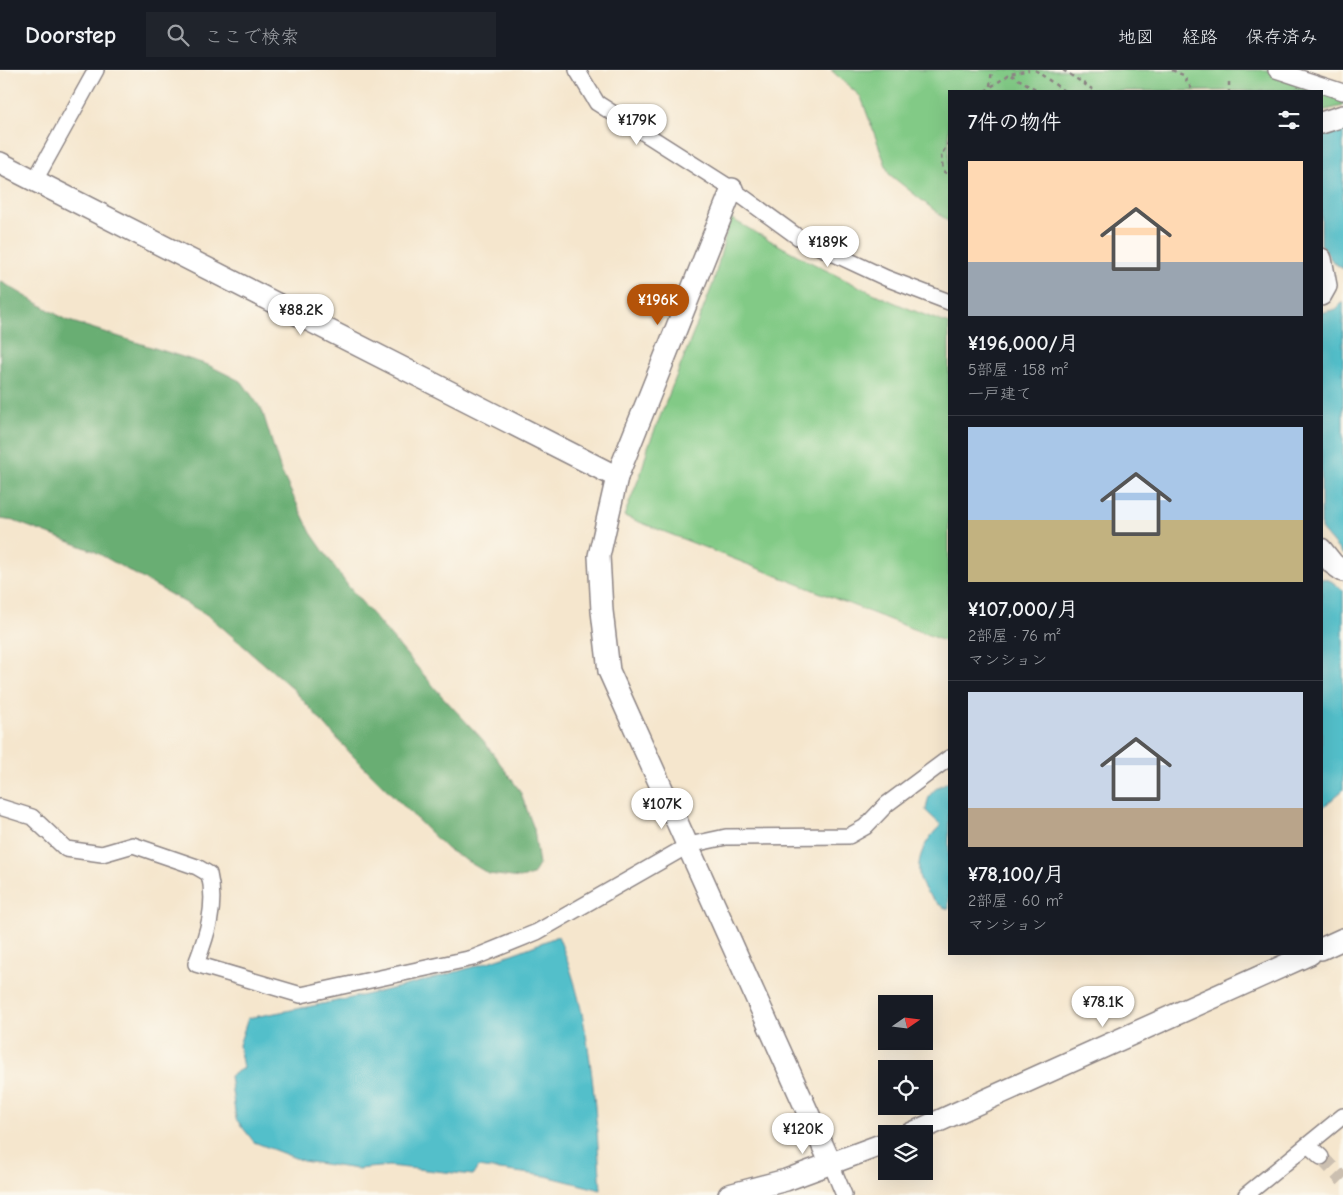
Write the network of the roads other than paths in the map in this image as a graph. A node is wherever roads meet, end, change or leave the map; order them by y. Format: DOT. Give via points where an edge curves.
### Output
graph roads {
  1 [pos="96,70"];
  2 [pos="577,70"];
  3 [pos="1276,70"];
  4 [pos="1343,92"];
  5 [pos="1343,116"];
  6 [pos="1323,122"];
  7 [pos="0,163"];
  8 [pos="35,180"];
  9 [pos="732,189"];
  10 [pos="1323,270"];
  11 [pos="1323,291"];
  12 [pos="948,302"];
  13 [pos="617,477"];
  14 [pos="1323,552"];
  15 [pos="1343,571"];
  16 [pos="948,759"];
  17 [pos="0,807"];
  18 [pos="689,845"];
  19 [pos="1343,939"];
  20 [pos="1323,948"];
  21 [pos="1308,955"];
  22 [pos="1343,1116"];
  23 [pos="930,1125"];
  24 [pos="1308,1145"];
  25 [pos="878,1146"];
  26 [pos="1321,1157"];
  27 [pos="831,1164"];
  28 [pos="729,1195"];
  29 [pos="844,1195"];
  30 [pos="1246,1195"];
  1 -- 8 [label="street"];
  2 -- 9 [label="street" via="597,103"];
  3 -- 4 [label="street"];
  5 -- 6 [label="street"];
  7 -- 8 [label="street"];
  8 -- 13 [label="street"];
  9 -- 12 [label="street" via="798,237 886,278"];
  9 -- 13 [label="street"];
  10 -- 11 [label="street" via="1326,286"];
  13 -- 18 [label="street" via="599,556 609,671"];
  14 -- 15 [label="street"];
  16 -- 18 [label="street" via="887,804 865,827 849,836 726,837"];
  17 -- 18 [label="street" via="32,817 66,849 102,854 133,845 203,870 209,874 212,906 196,964 301,995 473,958 537,932"];
  18 -- 27 [label="street"];
  19 -- 20 [label="street"];
  21 -- 23 [label="street"];
  22 -- 24 [label="street"];
  24 -- 26 [label="street"];
  24 -- 30 [label="street"];
  25 -- 27 [label="street"];
  27 -- 28 [label="street"];
  27 -- 29 [label="street"];
}
